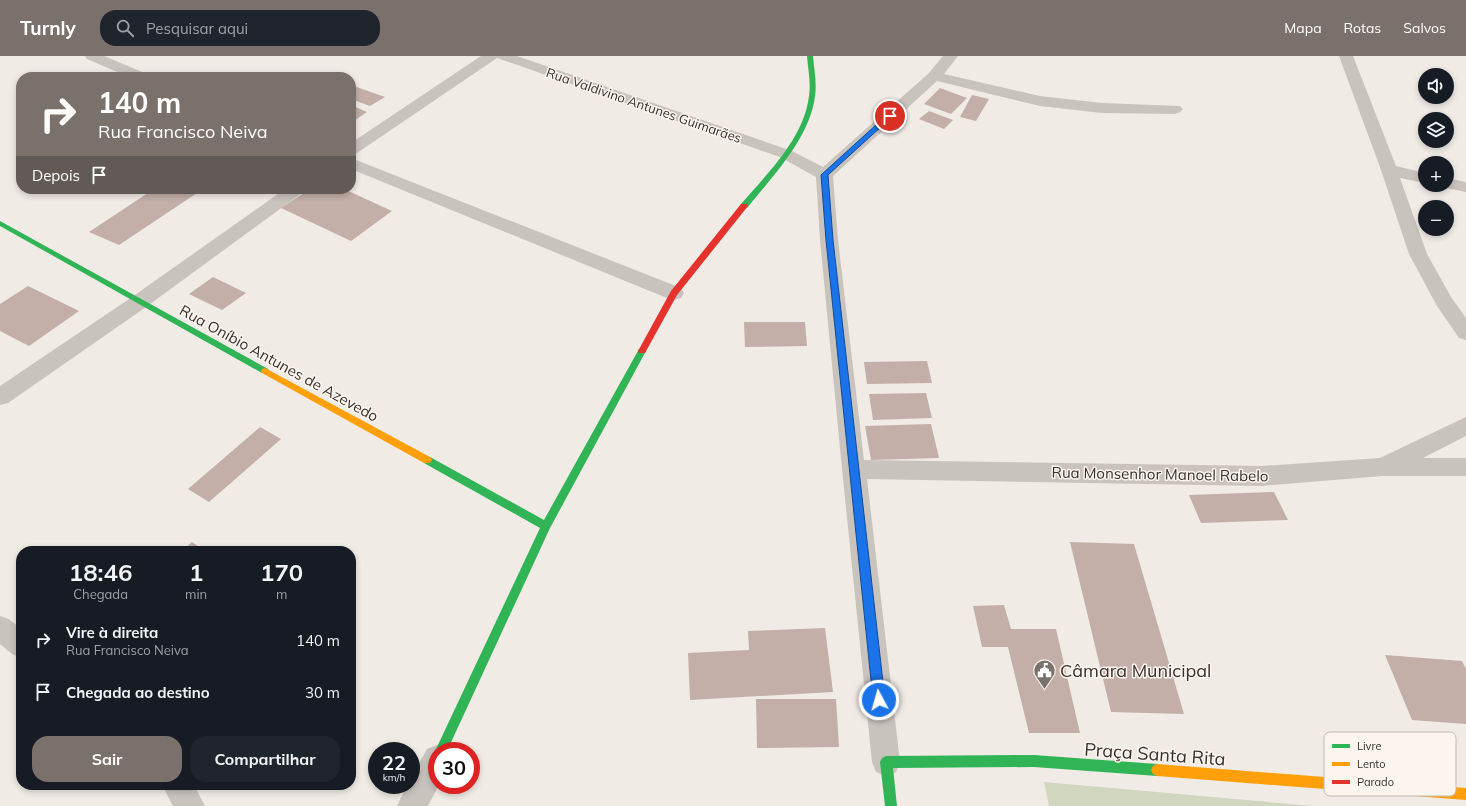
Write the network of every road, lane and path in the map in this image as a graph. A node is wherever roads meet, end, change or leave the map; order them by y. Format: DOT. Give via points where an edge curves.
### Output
graph roads {
  1 [pos="92,56"];
  2 [pos="491,56"];
  3 [pos="503,56"];
  4 [pos="810,56"];
  5 [pos="951,56"];
  6 [pos="1346,56"];
  7 [pos="130,72"];
  8 [pos="934,76"];
  9 [pos="1175,110"];
  10 [pos="356,147"];
  11 [pos="786,154"];
  12 [pos="356,165"];
  13 [pos="1389,170"];
  14 [pos="824,175"];
  15 [pos="1418,176"];
  16 [pos="1454,184"];
  17 [pos="1466,187"];
  18 [pos="289,194"];
  19 [pos="0,223"];
  20 [pos="674,293"];
  21 [pos="139,302"];
  22 [pos="1466,333"];
  23 [pos="0,397"];
  24 [pos="1466,426"];
  25 [pos="1383,467"];
  26 [pos="1466,467"];
  27 [pos="853,470"];
  28 [pos="546,526"];
  29 [pos="0,628"];
  30 [pos="16,641"];
  31 [pos="445,742"];
  32 [pos="886,762"];
  33 [pos="428,776"];
  34 [pos="1324,783"];
  35 [pos="180,790"];
  36 [pos="1456,793"];
  37 [pos="1466,794"];
  38 [pos="190,806"];
  39 [pos="412,806"];
  40 [pos="891,806"];
  1 -- 7 [label="street"];
  2 -- 10 [label="street"];
  3 -- 11 [label="street, Rua Valdivino Antunes Guimarães"];
  4 -- 11 [label="street" via="812,97 806,120"];
  5 -- 8 [label="street"];
  6 -- 13 [label="street"];
  8 -- 9 [label="street" via="1040,101 1102,108"];
  8 -- 14 [label="street"];
  11 -- 14 [label="street, Rua Valdivino Antunes Guimarães"];
  11 -- 20 [label="street"];
  12 -- 20 [label="street"];
  13 -- 15 [label="street"];
  13 -- 22 [label="street" via="1418,254 1444,301"];
  14 -- 27 [label="street"];
  16 -- 17 [label="street"];
  18 -- 21 [label="street"];
  19 -- 21 [label="street, Rua Oníbio Antunes de Azevedo"];
  20 -- 28 [label="street"];
  21 -- 23 [label="street"];
  21 -- 28 [label="street, Rua Oníbio Antunes de Azevedo"];
  24 -- 25 [label="street"];
  25 -- 26 [label="street, Rua Monsenhor Manoel Rabelo"];
  25 -- 27 [label="street, Rua Monsenhor Manoel Rabelo" via="1261,476"];
  27 -- 32 [label="street"];
  28 -- 31 [label="street"];
  29 -- 30 [label="street"];
  32 -- 34 [label="street, Praça Santa Rita" via="1034,761"];
  32 -- 40 [label="street"];
  33 -- 39 [label="street"];
  35 -- 38 [label="street"];
  36 -- 37 [label="street, Praça Santa Rita"];
}
